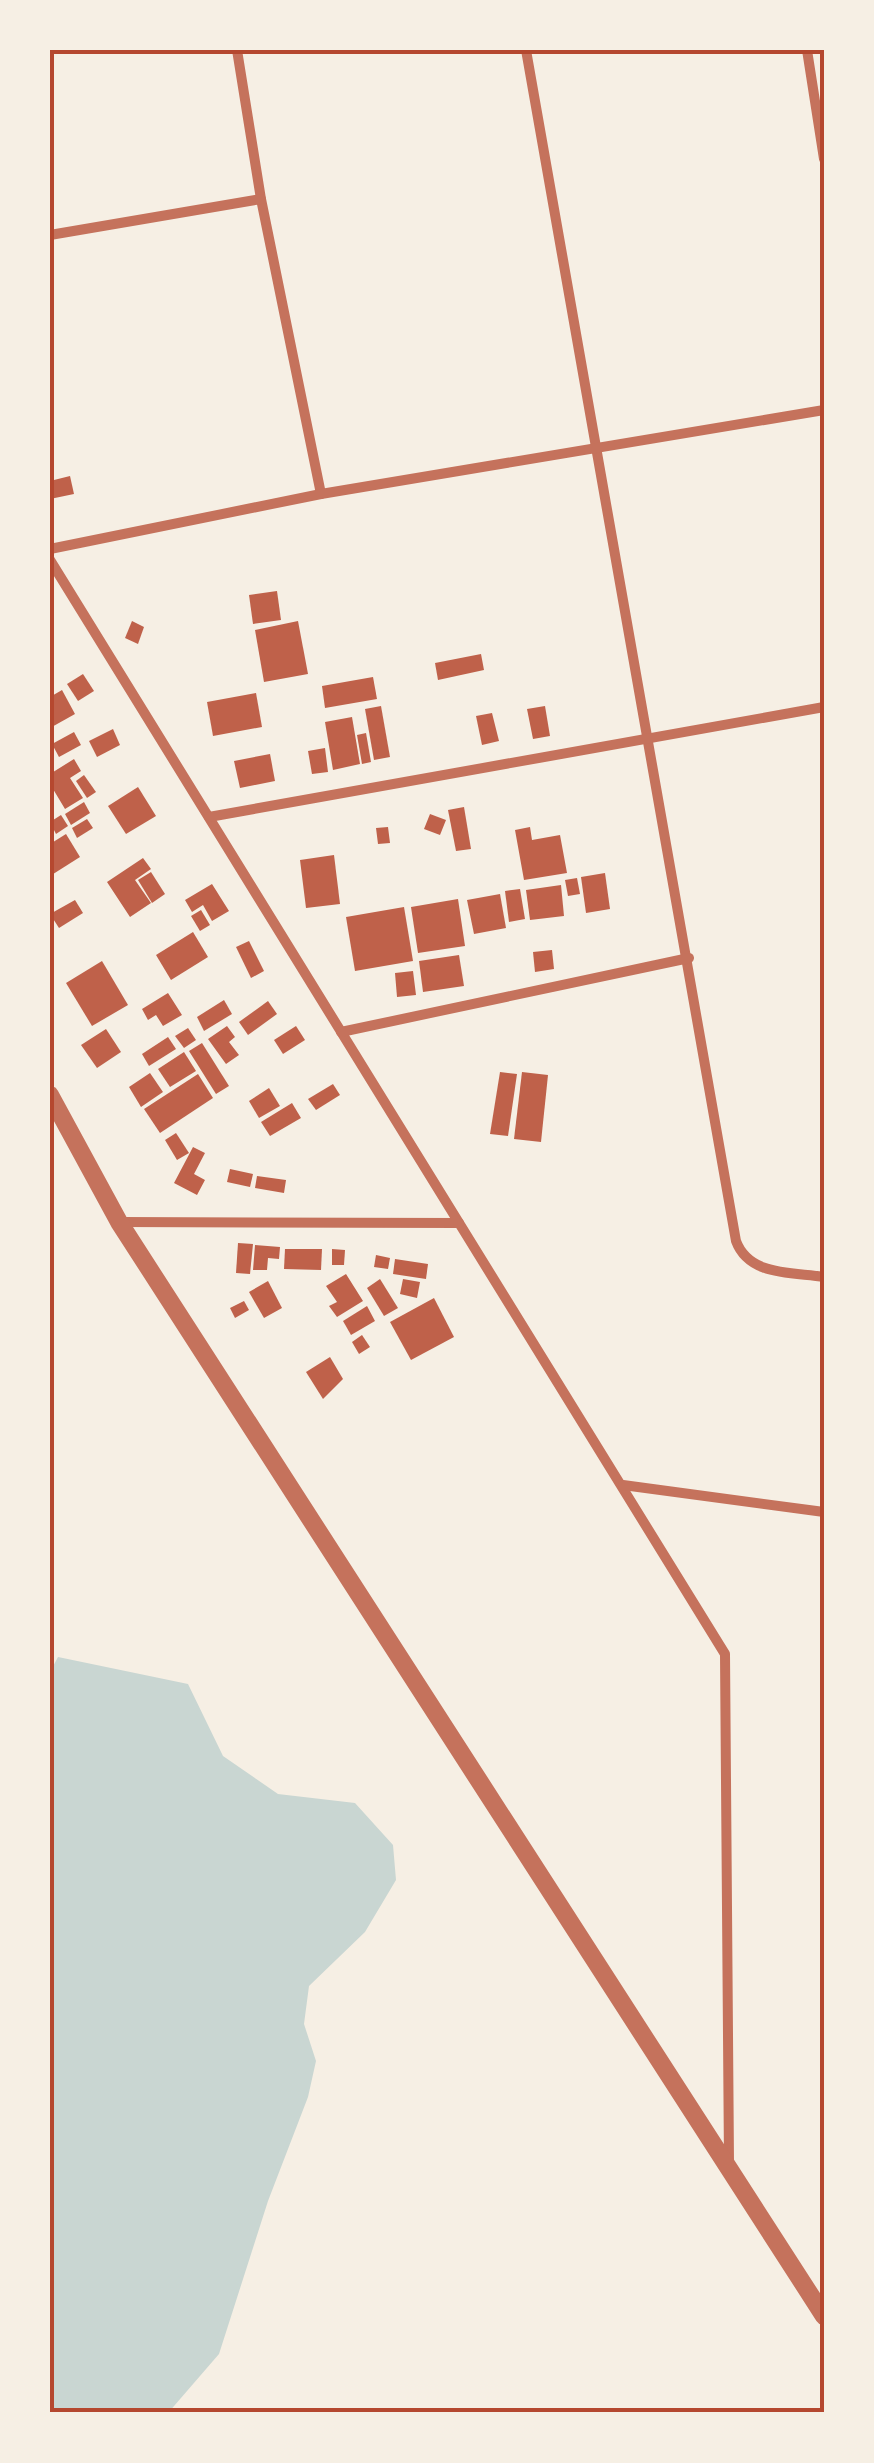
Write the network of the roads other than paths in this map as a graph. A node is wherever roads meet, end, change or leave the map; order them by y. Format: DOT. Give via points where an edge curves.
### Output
graph roads {
  1 [pos="237,50"];
  2 [pos="526,50"];
  3 [pos="808,50"];
  4 [pos="818,82"];
  5 [pos="824,159"];
  6 [pos="261,199"];
  7 [pos="50,234"];
  8 [pos="824,410"];
  9 [pos="596,450"];
  10 [pos="321,494"];
  11 [pos="50,549"];
  12 [pos="50,560"];
  13 [pos="824,707"];
  14 [pos="647,739"];
  15 [pos="208,818"];
  16 [pos="689,958"];
  17 [pos="341,1032"];
  18 [pos="50,1095"];
  19 [pos="119,1222"];
  20 [pos="459,1223"];
  21 [pos="824,1277"];
  22 [pos="622,1486"];
  23 [pos="824,1512"];
  24 [pos="729,2166"];
  25 [pos="824,2316"];
  1 -- 6 [label="street"];
  2 -- 9 [label="street"];
  3 -- 4 [label="street"];
  4 -- 5 [label="street"];
  6 -- 7 [label="street"];
  6 -- 10 [label="street"];
  8 -- 9 [label="street"];
  9 -- 10 [label="street"];
  9 -- 14 [label="street"];
  10 -- 11 [label="street"];
  12 -- 15 [label="street"];
  13 -- 14 [label="street"];
  14 -- 15 [label="street"];
  14 -- 16 [label="street"];
  15 -- 17 [label="street"];
  16 -- 17 [label="street"];
  16 -- 21 [label="street" via="740,1253 758,1267"];
  17 -- 20 [label="street"];
  18 -- 19 [label="street"];
  19 -- 20 [label="street"];
  19 -- 24 [label="street"];
  20 -- 22 [label="street"];
  22 -- 23 [label="street"];
  22 -- 24 [label="street" via="727,1659"];
  24 -- 25 [label="street"];
}
